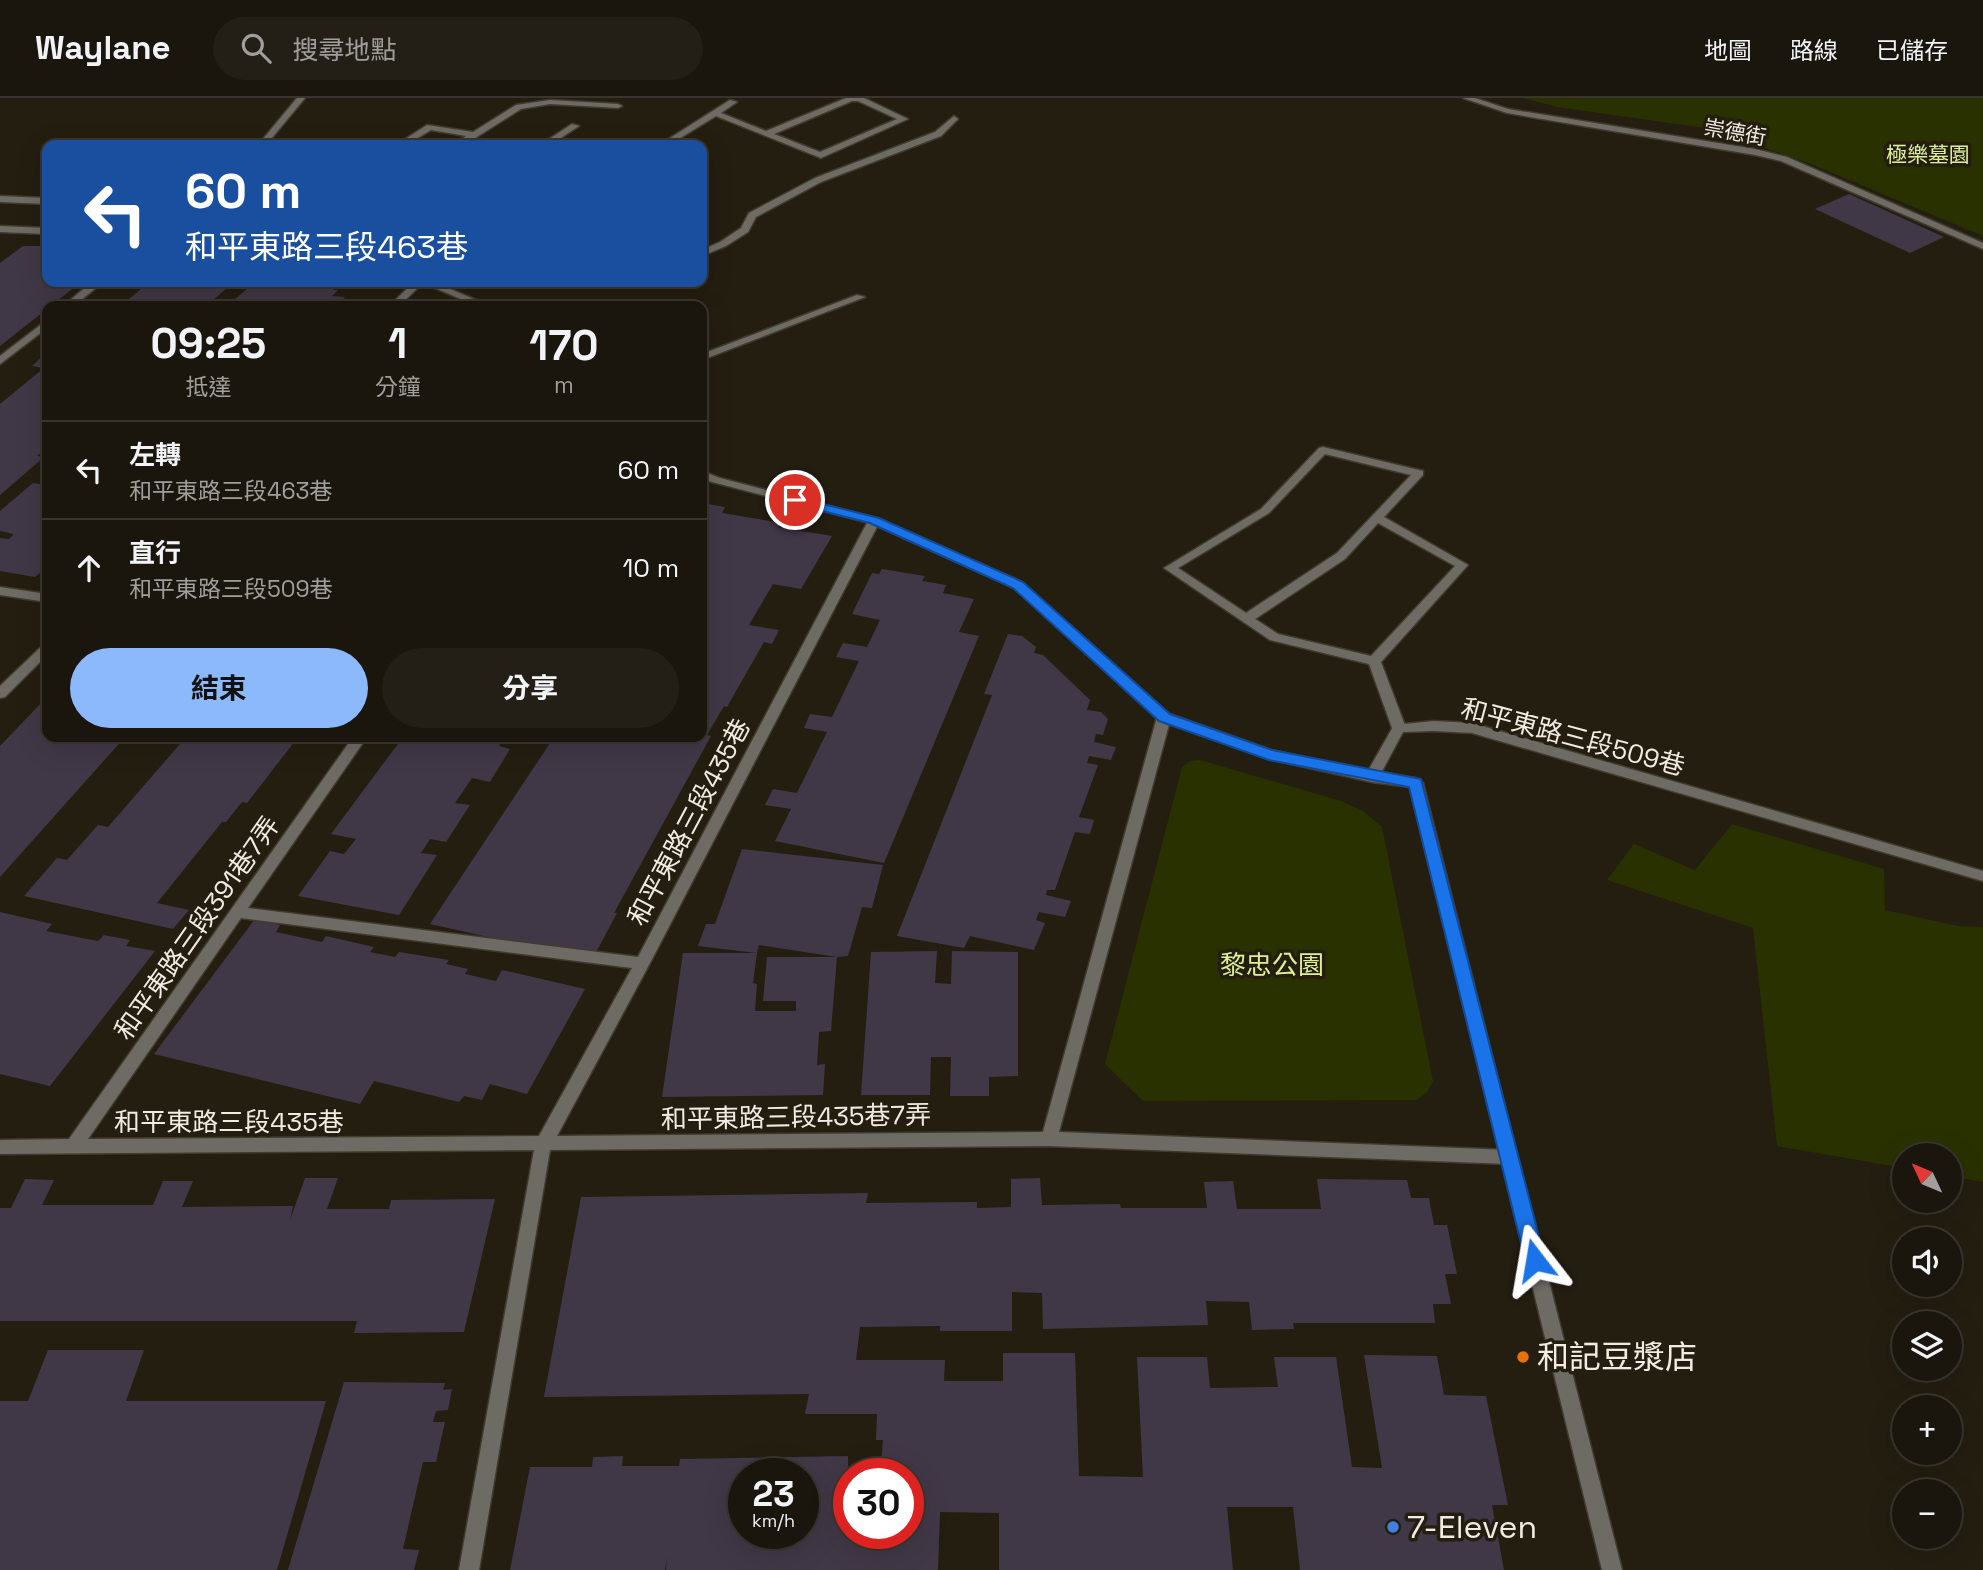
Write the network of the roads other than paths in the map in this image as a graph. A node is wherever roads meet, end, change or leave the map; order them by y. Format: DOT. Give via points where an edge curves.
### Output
graph roads {
  1 [pos="301,98"];
  2 [pos="1467,98"];
  3 [pos="733,102"];
  4 [pos="618,106"];
  5 [pos="715,113"];
  6 [pos="954,119"];
  7 [pos="575,126"];
  8 [pos="766,134"];
  9 [pos="474,135"];
  10 [pos="266,140"];
  11 [pos="408,140"];
  12 [pos="466,140"];
  13 [pos="552,140"];
  14 [pos="671,140"];
  15 [pos="0,199"];
  16 [pos="42,201"];
  17 [pos="0,229"];
  18 [pos="42,231"];
  19 [pos="1983,246"];
  20 [pos="707,251"];
  21 [pos="92,287"];
  22 [pos="414,287"];
  23 [pos="438,287"];
  24 [pos="860,297"];
  25 [pos="74,301"];
  26 [pos="399,301"];
  27 [pos="473,301"];
  28 [pos="42,327"];
  29 [pos="707,355"];
  30 [pos="0,361"];
  31 [pos="707,476"];
  32 [pos="1377,518"];
  33 [pos="874,521"];
  34 [pos="0,591"];
  35 [pos="42,597"];
  36 [pos="1246,619"];
  37 [pos="42,653"];
  38 [pos="1374,661"];
  39 [pos="0,694"];
  40 [pos="1164,717"];
  41 [pos="1399,728"];
  42 [pos="357,742"];
  43 [pos="1372,777"];
  44 [pos="1983,876"];
  45 [pos="238,912"];
  46 [pos="642,963"];
  47 [pos="1049,1139"];
  48 [pos="543,1144"];
  49 [pos="0,1147"];
  50 [pos="73,1147"];
  51 [pos="1509,1157"];
  52 [pos="469,1570"];
  53 [pos="1612,1570"];
  1 -- 10 [label="street"];
  2 -- 19 [label="street, 崇德街" via="1507,111 1784,159"];
  3 -- 5 [label="street"];
  4 -- 9 [label="street" via="550,102 520,107"];
  5 -- 8 [label="street"];
  5 -- 14 [label="street"];
  6 -- 20 [label="street" via="938,134 818,180 763,209 752,215 745,230"];
  7 -- 13 [label="street"];
  8 -- 8 [label="street" via="851,99 904,119 821,155"];
  9 -- 11 [label="street" via="430,127"];
  9 -- 12 [label="street"];
  15 -- 16 [label="street"];
  17 -- 18 [label="street"];
  21 -- 25 [label="street"];
  22 -- 26 [label="street"];
  23 -- 27 [label="street"];
  24 -- 29 [label="street"];
  28 -- 30 [label="street"];
  31 -- 33 [label="street"];
  32 -- 36 [label="street" via="1341,556"];
  32 -- 36 [label="street" via="1419,473 1323,450 1265,511 1170,568"];
  32 -- 38 [label="street" via="1462,565"];
  33 -- 40 [label="street" via="1018,585"];
  33 -- 46 [label="street, 和平東路三段435巷"];
  34 -- 35 [label="street"];
  36 -- 38 [label="street" via="1274,638"];
  37 -- 39 [label="street"];
  38 -- 41 [label="street"];
  40 -- 43 [label="street" via="1269,754"];
  40 -- 47 [label="street"];
  41 -- 43 [label="street"];
  41 -- 44 [label="street, 和平東路三段509巷" via="1472,728"];
  42 -- 45 [label="street, 和平東路三段391巷7弄"];
  43 -- 51 [label="street" via="1416,783"];
  45 -- 46 [label="street"];
  45 -- 50 [label="street, 和平東路三段391巷7弄"];
  46 -- 48 [label="street, 和平東路三段435巷"];
  47 -- 48 [label="street, 和平東路三段435巷7弄"];
  47 -- 51 [label="street, 和平東路三段435巷7弄"];
  48 -- 50 [label="street, 和平東路三段435巷"];
  48 -- 52 [label="street, 和平東路三段435巷"];
  49 -- 50 [label="street, 和平東路三段435巷"];
  51 -- 53 [label="street"];
}
